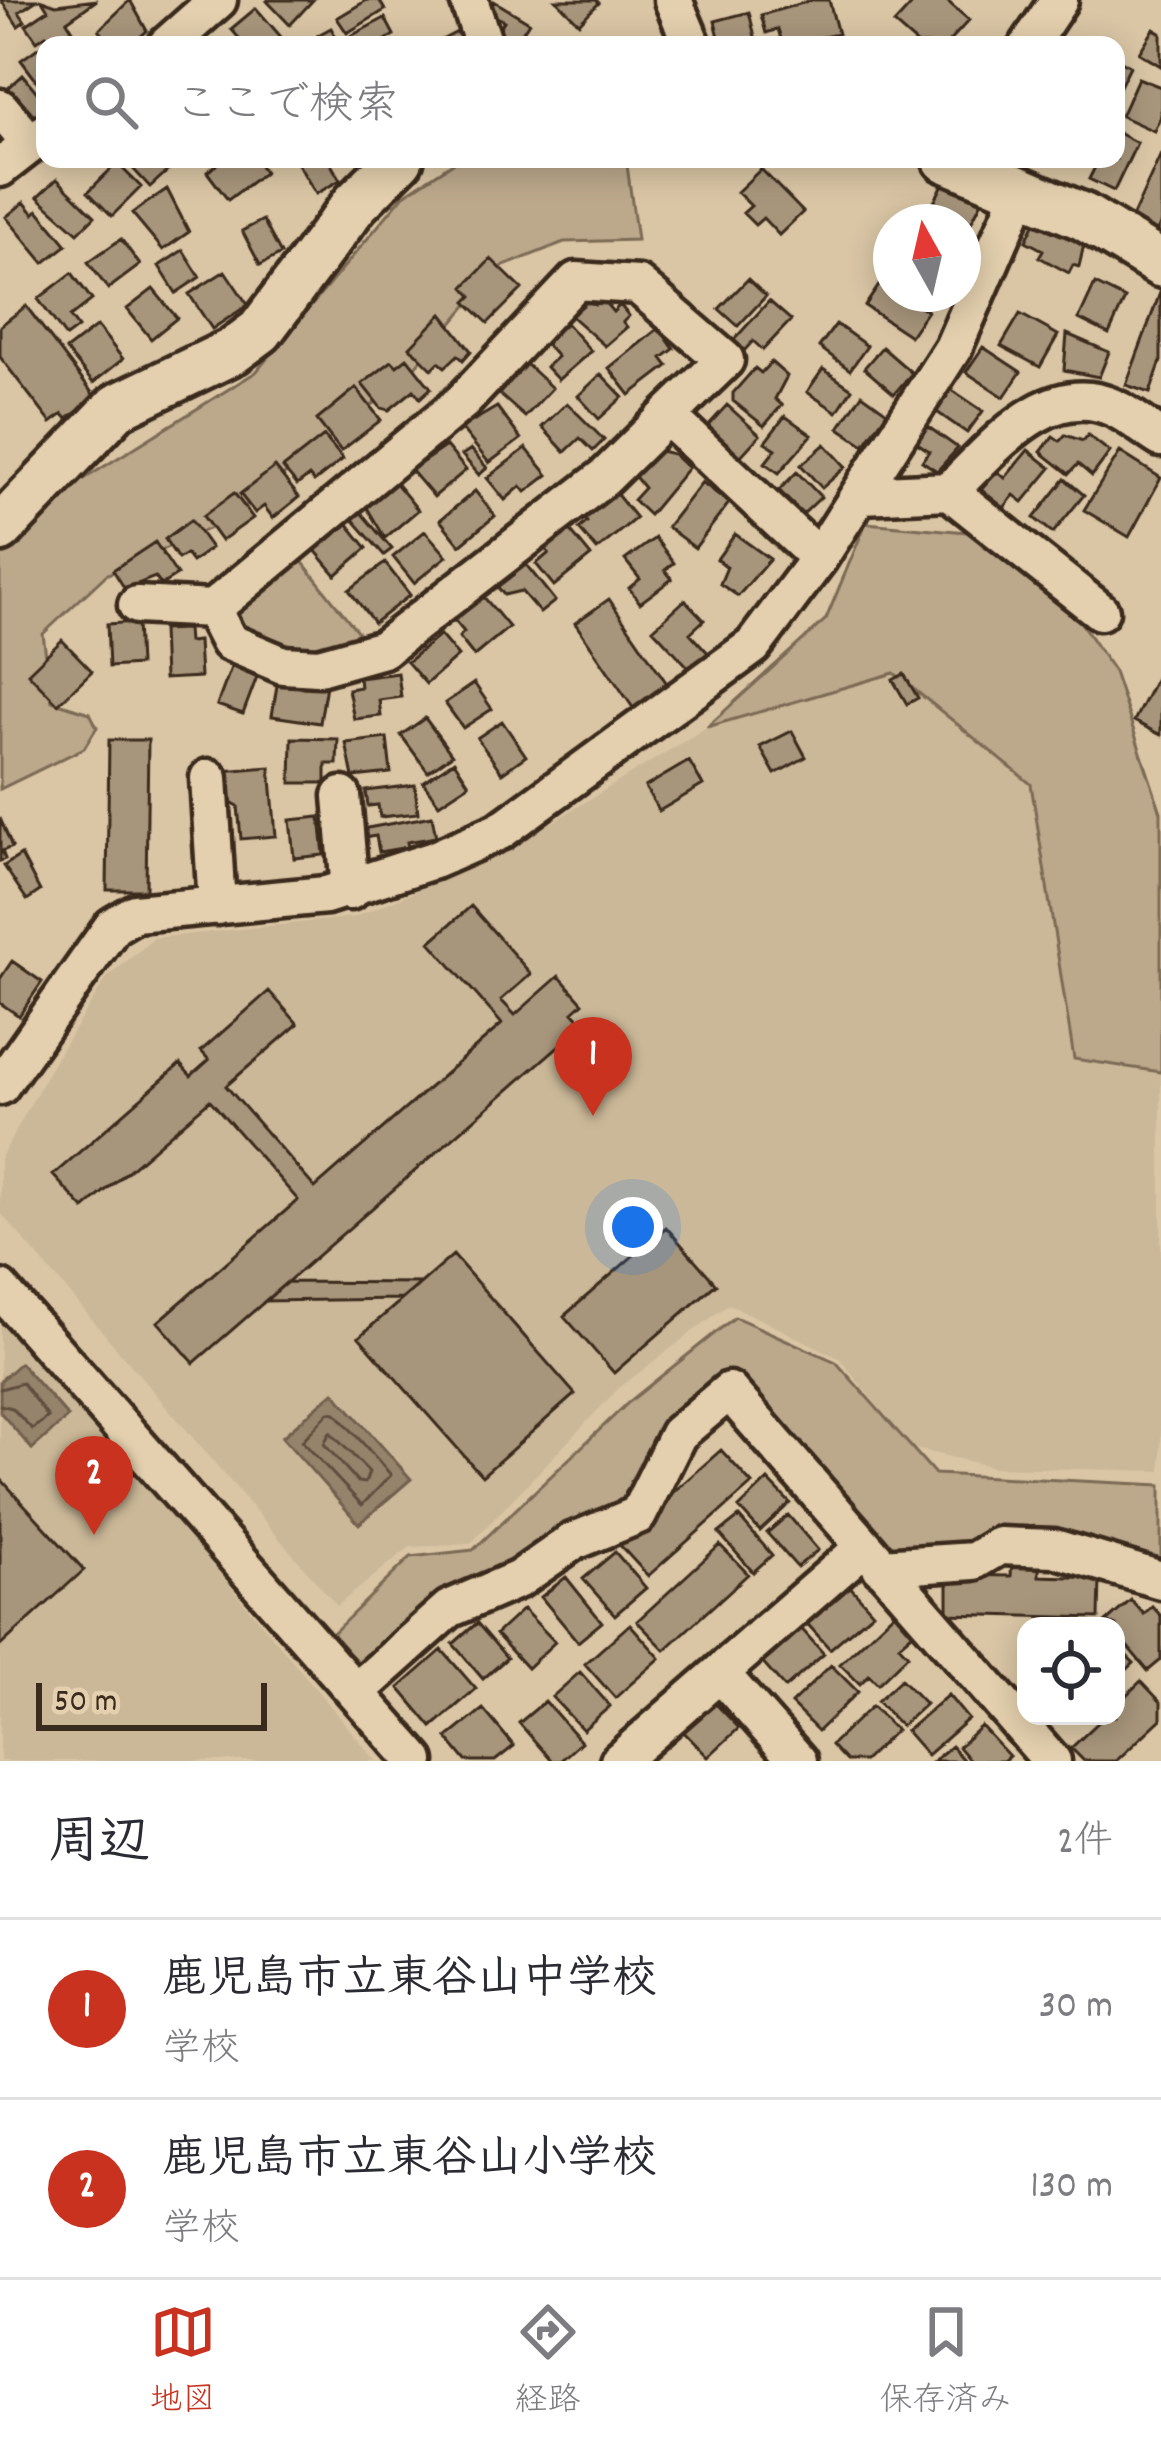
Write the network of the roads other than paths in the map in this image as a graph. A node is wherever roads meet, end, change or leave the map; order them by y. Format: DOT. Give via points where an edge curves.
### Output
graph roads {
  1 [pos="218,0"];
  2 [pos="469,0"];
  3 [pos="673,0"];
  4 [pos="1059,0"];
  5 [pos="177,36"];
  6 [pos="481,36"];
  7 [pos="688,36"];
  8 [pos="1034,36"];
  9 [pos="0,108"];
  10 [pos="36,136"];
  11 [pos="36,140"];
  12 [pos="0,168"];
  13 [pos="391,168"];
  14 [pos="969,168"];
  15 [pos="1022,189"];
  16 [pos="1161,264"];
  17 [pos="667,416"];
  18 [pos="1161,438"];
  19 [pos="950,491"];
  20 [pos="861,495"];
  21 [pos="0,529"];
  22 [pos="819,558"];
  23 [pos="137,605"];
  24 [pos="212,609"];
  25 [pos="1100,611"];
  26 [pos="209,778"];
  27 [pos="342,796"];
  28 [pos="350,891"];
  29 [pos="217,906"];
  30 [pos="11,1049"];
  31 [pos="0,1086"];
  32 [pos="0,1289"];
  33 [pos="873,1557"];
  34 [pos="1161,1580"];
  35 [pos="720,1673"];
  36 [pos="356,1692"];
  37 [pos="416,1761"];
  38 [pos="619,1761"];
  39 [pos="798,1761"];
  40 [pos="1052,1761"];
  1 -- 5 [label="street"];
  2 -- 6 [label="street"];
  3 -- 7 [label="street"];
  4 -- 8 [label="street"];
  9 -- 10 [label="street"];
  11 -- 12 [label="street"];
  13 -- 21 [label="street" via="260,331 117,407"];
  14 -- 15 [label="street"];
  15 -- 16 [label="street"];
  15 -- 20 [label="street" via="953,348"];
  17 -- 22 [label="street"];
  17 -- 24 [label="street" via="605,477 383,650 319,667 283,665 229,642"];
  17 -- 24 [label="street" via="725,360 638,285 576,281 463,401"];
  18 -- 19 [label="street" via="1112,407 1053,405 1031,414"];
  19 -- 20 [label="street"];
  19 -- 25 [label="street"];
  20 -- 22 [label="street"];
  22 -- 28 [label="street" via="754,646 688,698 500,831"];
  23 -- 24 [label="street"];
  26 -- 29 [label="street"];
  27 -- 28 [label="street"];
  28 -- 29 [label="street"];
  29 -- 30 [label="street" via="135,914 113,926"];
  30 -- 31 [label="street"];
  32 -- 36 [label="street"];
  33 -- 34 [label="street" via="974,1561 999,1546 1054,1548"];
  33 -- 35 [label="street"];
  33 -- 36 [label="street" via="729,1391 678,1434 638,1515 572,1541 519,1579 449,1609"];
  33 -- 40 [label="street"];
  35 -- 38 [label="street"];
  35 -- 39 [label="street"];
  36 -- 37 [label="street"];
}
